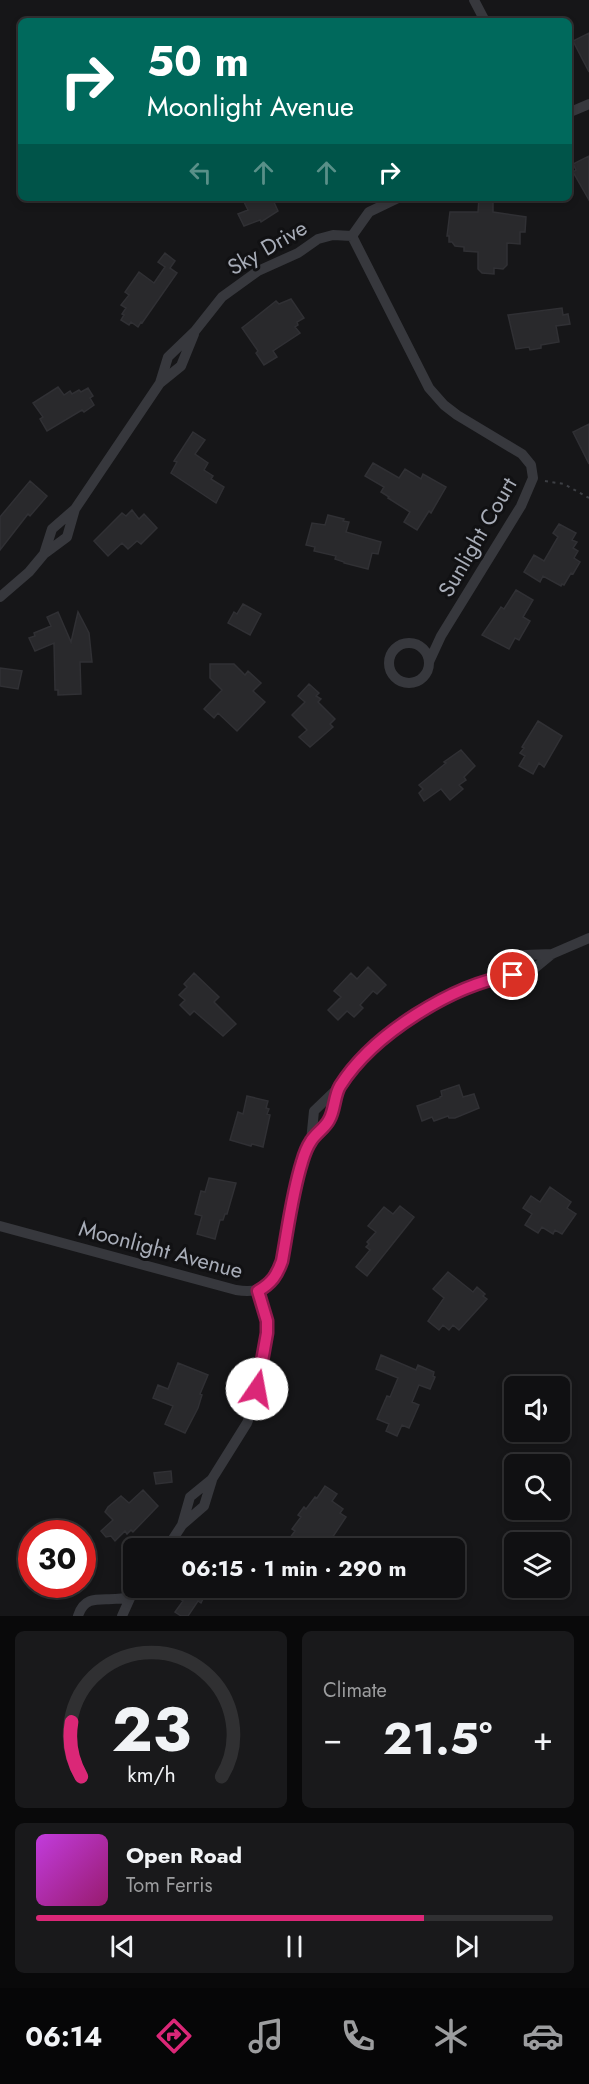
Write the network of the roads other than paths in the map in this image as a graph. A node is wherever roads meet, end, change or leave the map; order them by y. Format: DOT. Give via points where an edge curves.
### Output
graph roads {
  1 [pos="474,0"];
  2 [pos="483,18"];
  3 [pos="589,104"];
  4 [pos="572,111"];
  5 [pos="392,201"];
  6 [pos="352,236"];
  7 [pos="195,331"];
  8 [pos="160,383"];
  9 [pos="75,509"];
  10 [pos="44,554"];
  11 [pos="0,597"];
  12 [pos="427,646"];
  13 [pos="589,938"];
  14 [pos="552,954"];
  15 [pos="497,977"];
  16 [pos="339,1087"];
  17 [pos="311,1141"];
  18 [pos="0,1226"];
  19 [pos="258,1291"];
  20 [pos="212,1479"];
  21 [pos="182,1525"];
  22 [pos="174,1538"];
  23 [pos="127,1598"];
  24 [pos="130,1598"];
  25 [pos="78,1616"];
  26 [pos="122,1616"];
  1 -- 2 [label="street"];
  3 -- 4 [label="street"];
  5 -- 6 [label="street" via="369,212"];
  6 -- 7 [label="street, Sky Drive" via="318,239 298,254 258,271 222,297"];
  6 -- 12 [label="street, Sunlight Court" via="429,388 457,415 522,454 531,465 533,478 521,506 441,636"];
  7 -- 8 [label="street, Sky Drive" via="168,357"];
  7 -- 8 [label="street, Sky Drive" via="181,366"];
  8 -- 9 [label="street, Sky Drive"];
  9 -- 10 [label="street, Sky Drive" via="52,529"];
  9 -- 10 [label="street, Sky Drive" via="66,537"];
  10 -- 11 [label="street, Sky Drive" via="30,572"];
  12 -- 12 [label="street" via="407,642 395,648 388,660 391,673 401,681 414,682 425,675 429,662"];
  13 -- 14 [label="street, Moonlight Avenue"];
  14 -- 15 [label="street, Moonlight Avenue" via="529,973"];
  14 -- 15 [label="street, Moonlight Avenue" via="525,955"];
  15 -- 16 [label="street, Moonlight Avenue" via="457,992 405,1022 383,1039"];
  16 -- 17 [label="street, Moonlight Avenue" via="330,1120"];
  16 -- 17 [label="street, Moonlight Avenue" via="314,1111"];
  17 -- 19 [label="street, Moonlight Avenue" via="302,1161 277,1276"];
  18 -- 19 [label="street, Moonlight Avenue" via="236,1290"];
  19 -- 20 [label="street" via="267,1333 255,1402 235,1445"];
  20 -- 21 [label="street" via="204,1506"];
  20 -- 21 [label="street" via="190,1497"];
  21 -- 22 [label="street"];
  23 -- 25 [label="street" via="93,1599"];
  24 -- 26 [label="street"];
}
